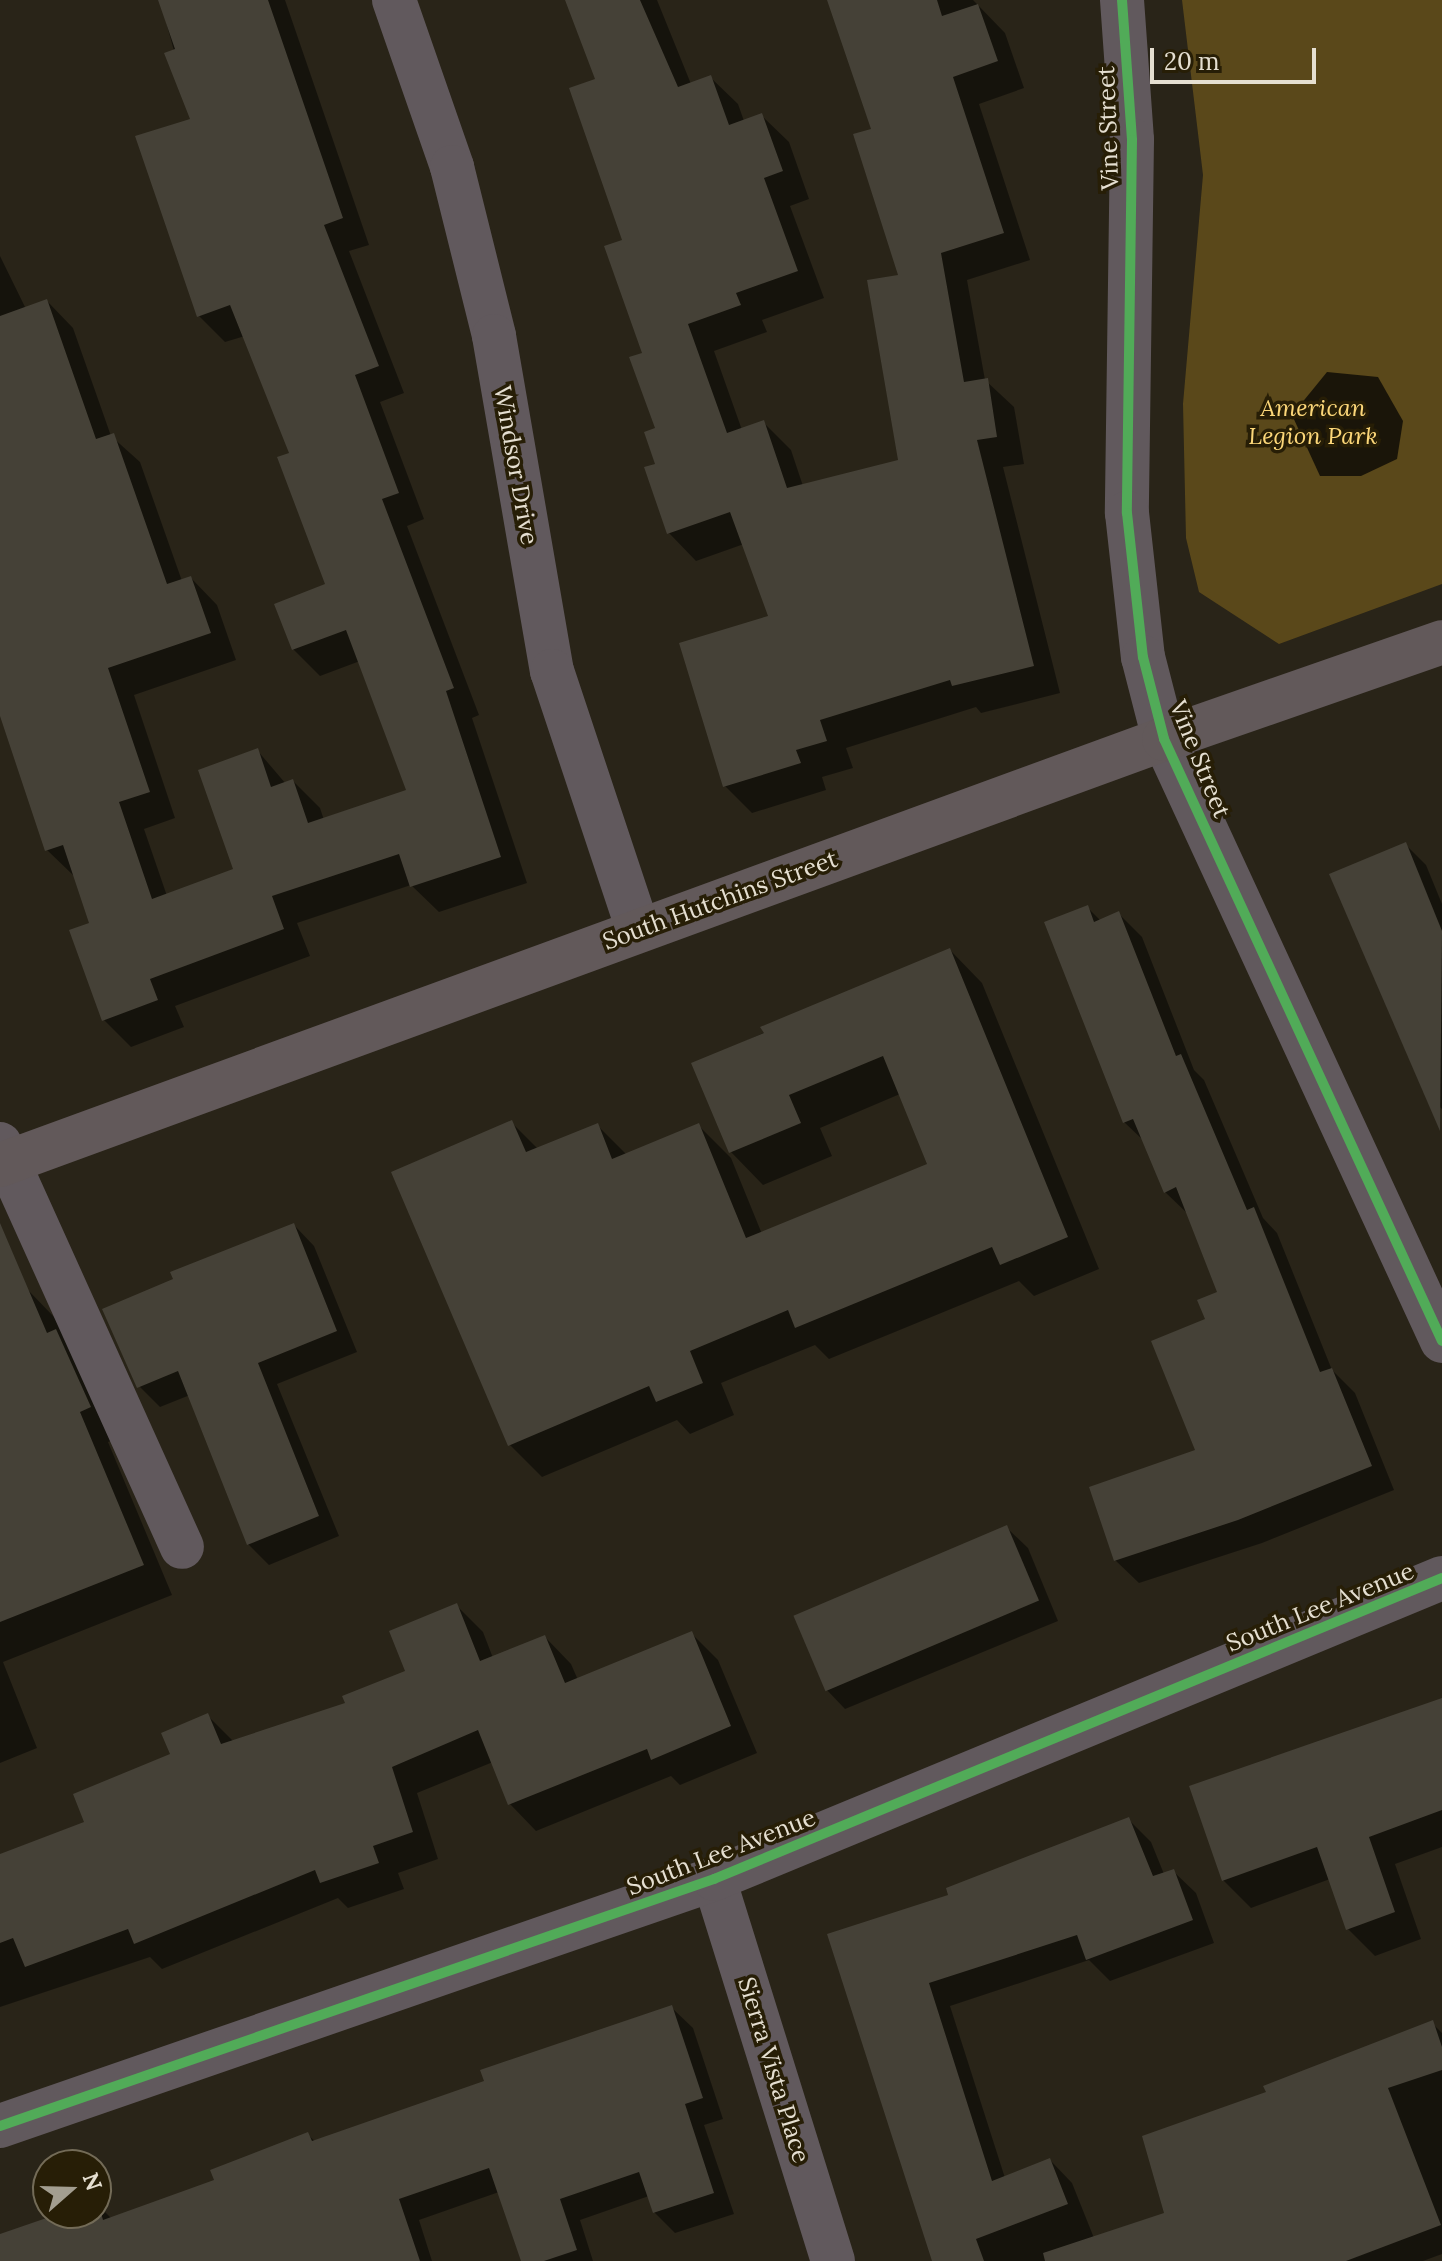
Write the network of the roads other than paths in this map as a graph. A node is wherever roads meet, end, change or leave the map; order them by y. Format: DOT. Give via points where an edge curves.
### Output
graph roads {
  1 [pos="394,0"];
  2 [pos="1122,0"];
  3 [pos="1442,642"];
  4 [pos="1164,739"];
  5 [pos="638,930"];
  6 [pos="2,1157"];
  7 [pos="1442,1341"];
  8 [pos="182,1547"];
  9 [pos="1442,1578"];
  10 [pos="714,1879"];
  11 [pos="0,2126"];
  12 [pos="833,2261"];
  1 -- 5 [label="street, Windsor Drive" via="452,167 494,336 552,671"];
  2 -- 4 [label="street, Vine Street" via="1132,140 1127,513 1143,657"];
  3 -- 4 [label="main road, South Hutchins Street"];
  4 -- 5 [label="main road, South Hutchins Street"];
  4 -- 7 [label="street, Vine Street"];
  5 -- 6 [label="main road, South Hutchins Street"];
  6 -- 8 [label="street"];
  9 -- 10 [label="street, South Lee Avenue"];
  10 -- 11 [label="street, South Lee Avenue"];
  10 -- 12 [label="street, Sierra Vista Place"];
}
